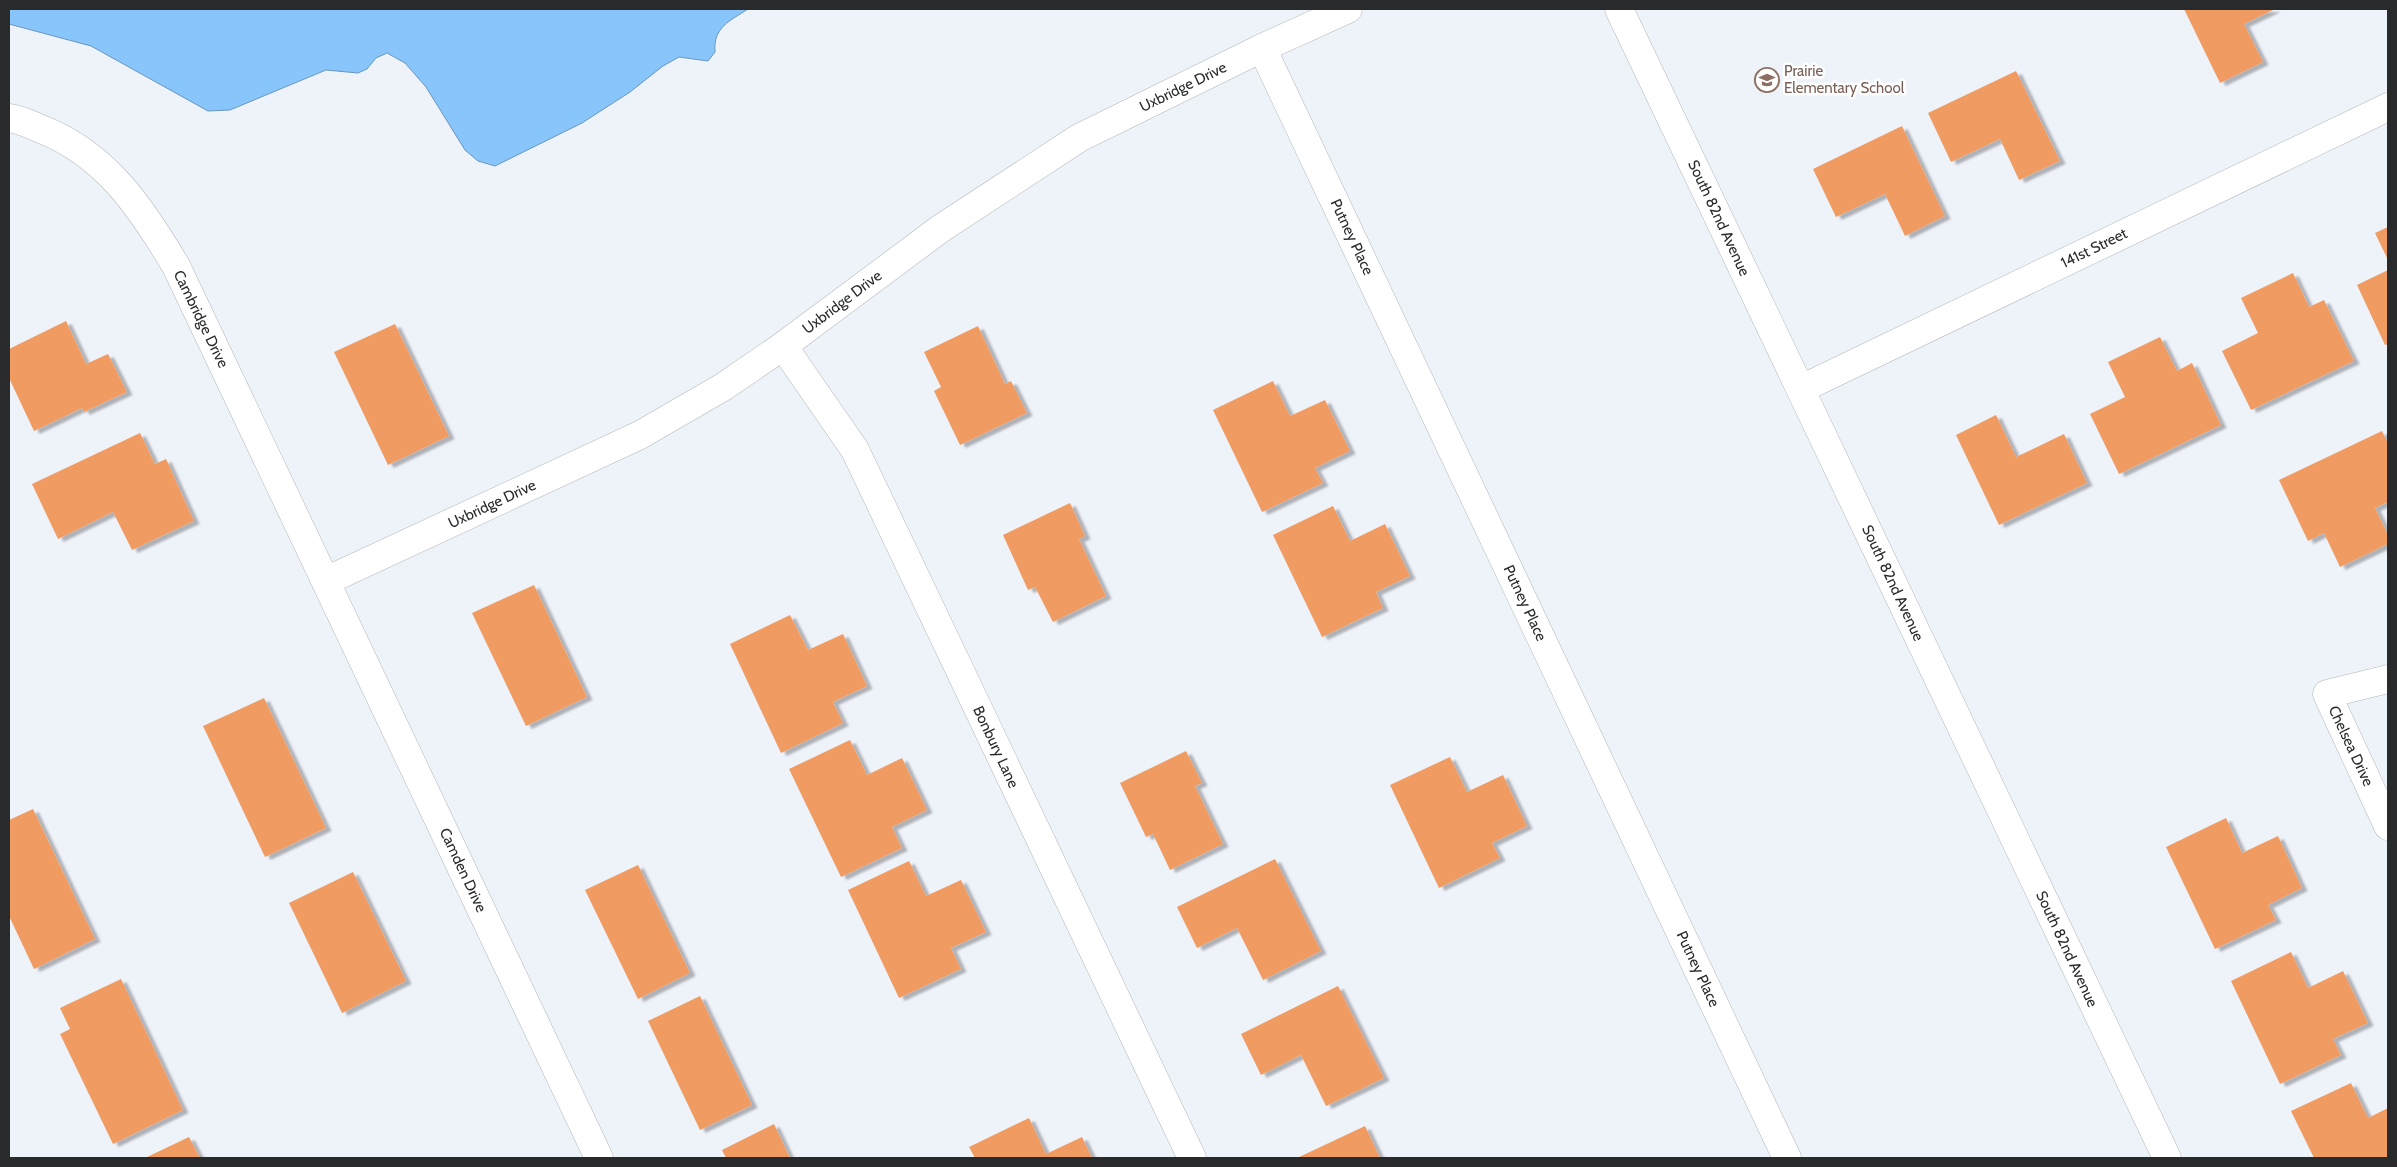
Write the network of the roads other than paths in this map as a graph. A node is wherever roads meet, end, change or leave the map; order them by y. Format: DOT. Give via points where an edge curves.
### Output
graph roads {
  1 [pos="1348,9"];
  2 [pos="1618,9"];
  3 [pos="1262,48"];
  4 [pos="2388,107"];
  5 [pos="9,118"];
  6 [pos="783,346"];
  7 [pos="1800,390"];
  8 [pos="326,581"];
  9 [pos="2388,679"];
  10 [pos="2388,826"];
  11 [pos="599,1158"];
  12 [pos="1192,1158"];
  13 [pos="1787,1158"];
  14 [pos="2166,1158"];
  1 -- 3 [label="street, Uxbridge Drive"];
  2 -- 7 [label="street, South 82nd Avenue"];
  3 -- 6 [label="street, Uxbridge Drive" via="1079,138 940,229"];
  3 -- 13 [label="street, Putney Place"];
  4 -- 7 [label="street, 141st Street"];
  5 -- 8 [label="street, Cambridge Drive" via="62,137 107,169 148,220 176,266"];
  6 -- 8 [label="street, Uxbridge Drive" via="723,387 640,436"];
  6 -- 12 [label="street, Bonbury Lane" via="855,450"];
  7 -- 14 [label="street, South 82nd Avenue"];
  8 -- 11 [label="street, Camden Drive"];
  9 -- 10 [label="street, Chelsea Drive" via="2326,694"];
}
